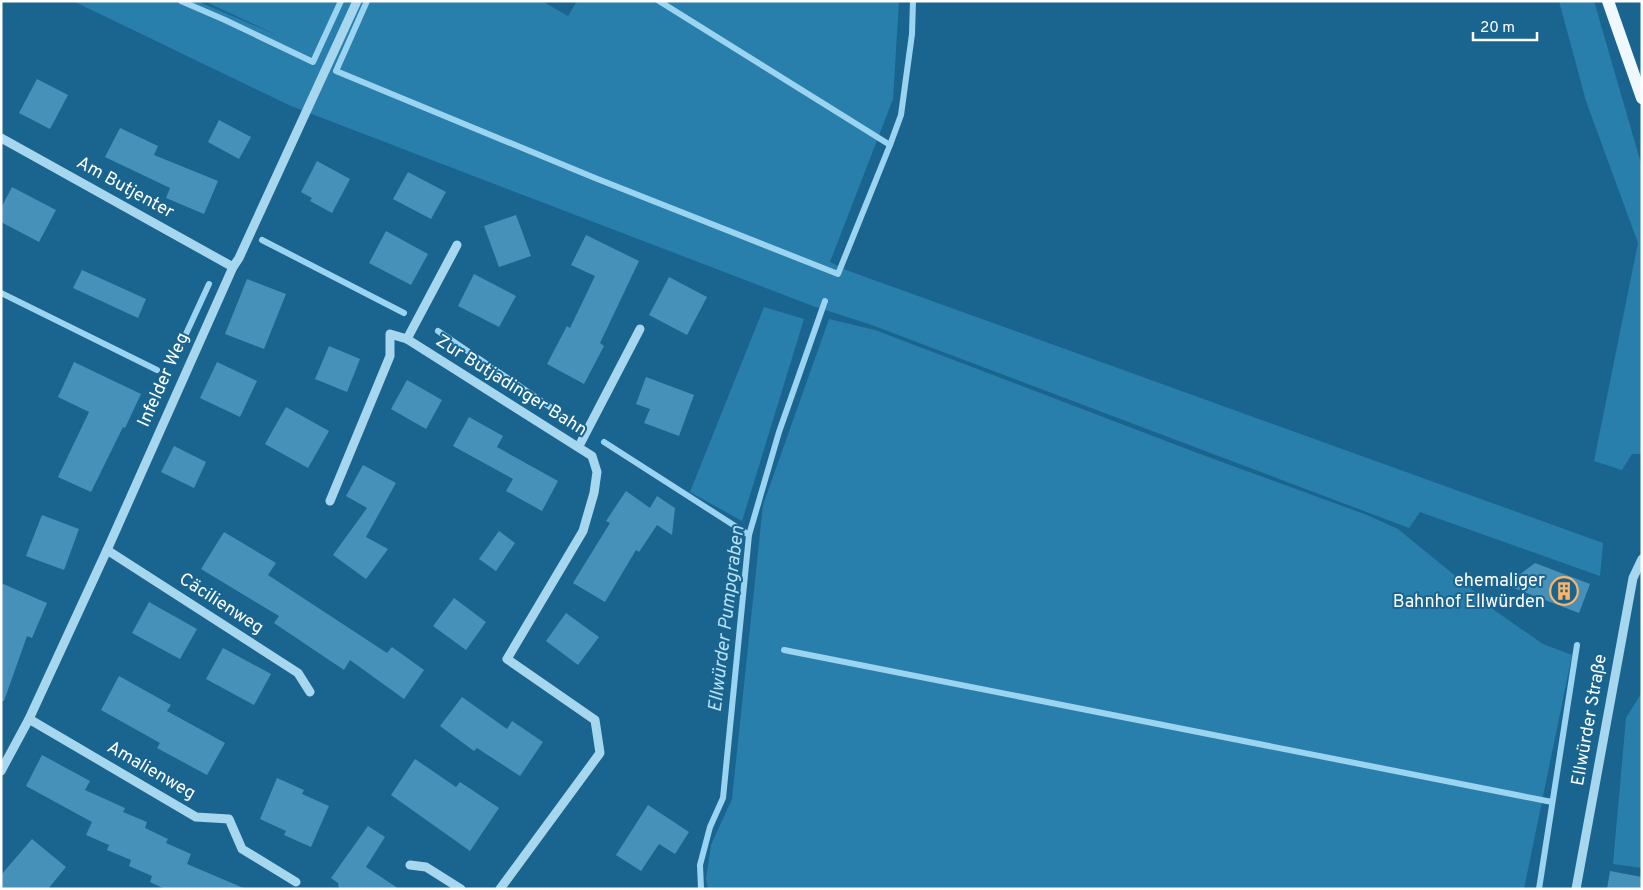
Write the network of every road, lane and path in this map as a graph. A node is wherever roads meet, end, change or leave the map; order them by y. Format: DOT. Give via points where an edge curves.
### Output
graph roads {
  1 [pos="356,1"];
  2 [pos="1608,1"];
  3 [pos="1642,98"];
  4 [pos="1,138"];
  5 [pos="457,245"];
  6 [pos="232,267"];
  7 [pos="640,329"];
  8 [pos="406,339"];
  9 [pos="579,446"];
  10 [pos="330,501"];
  11 [pos="107,550"];
  12 [pos="1642,559"];
  13 [pos="310,692"];
  14 [pos="29,719"];
  15 [pos="1,772"];
  16 [pos="410,865"];
  17 [pos="296,882"];
  18 [pos="461,889"];
  19 [pos="500,889"];
  20 [pos="1576,889"];
  1 -- 6 [label="street, Infelder Weg" via="239,258"];
  2 -- 3 [label="main road"];
  4 -- 6 [label="street, Am Butjenter"];
  5 -- 8 [label="street"];
  6 -- 11 [label="street, Infelder Weg"];
  7 -- 9 [label="street"];
  8 -- 9 [label="street, Zur Butjadinger Bahn"];
  8 -- 10 [label="street, Zur Butjadinger Bahn" via="390,334 390,356"];
  9 -- 19 [label="street, Zur Butjadinger Bahn" via="592,456 597,472 583,531 508,659 595,720 600,753"];
  11 -- 13 [label="street, Cäcilienweg" via="298,673"];
  11 -- 14 [label="street, Infelder Weg"];
  12 -- 20 [label="street, Ellwürder Straße" via="1633,578"];
  14 -- 15 [label="street, Infelder Weg"];
  14 -- 17 [label="street, Amalienweg" via="196,817 228,819 242,849"];
  16 -- 18 [label="street" via="426,867"];
}
